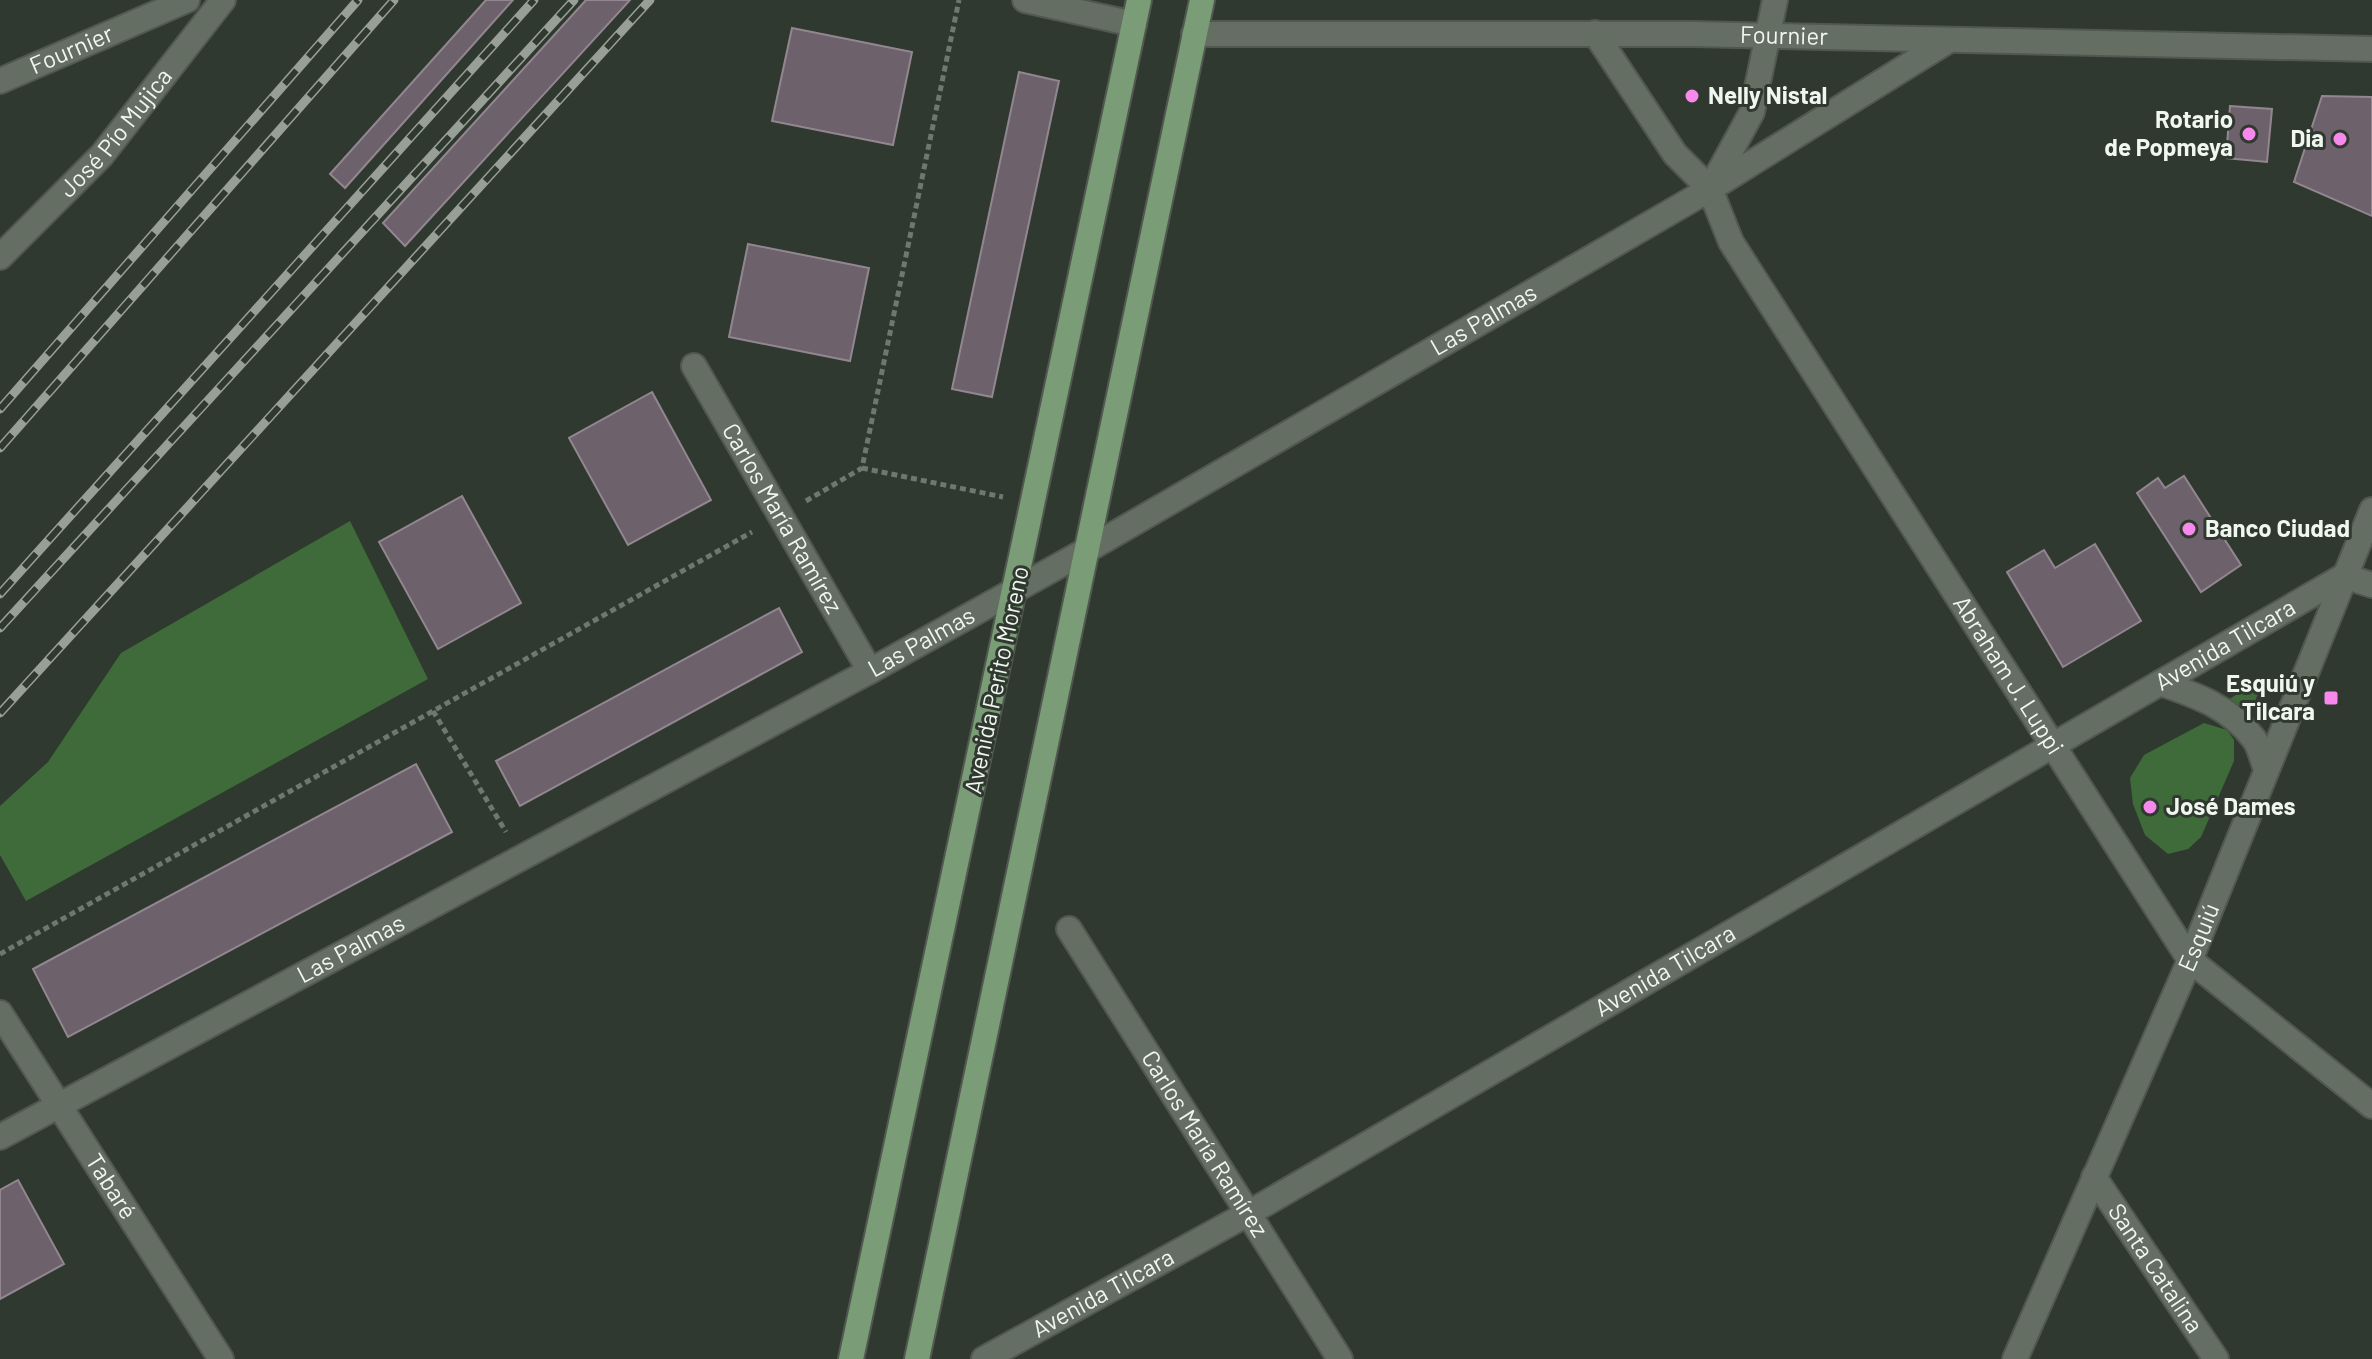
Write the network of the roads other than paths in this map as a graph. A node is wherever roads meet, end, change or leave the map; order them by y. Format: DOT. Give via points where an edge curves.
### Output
graph roads {
  1 [pos="187,0"];
  2 [pos="223,0"];
  3 [pos="1025,0"];
  4 [pos="1139,0"];
  5 [pos="1202,0"];
  6 [pos="1775,0"];
  7 [pos="1134,24"];
  8 [pos="1595,33"];
  9 [pos="1194,34"];
  10 [pos="1767,35"];
  11 [pos="1949,40"];
  12 [pos="2372,49"];
  13 [pos="0,81"];
  14 [pos="1710,189"];
  15 [pos="0,257"];
  16 [pos="694,366"];
  17 [pos="2372,510"];
  18 [pos="1087,550"];
  19 [pos="2344,576"];
  20 [pos="2372,585"];
  21 [pos="1016,590"];
  22 [pos="870,671"];
  23 [pos="2160,683"];
  24 [pos="2052,746"];
  25 [pos="2266,769"];
  26 [pos="1069,929"];
  27 [pos="2190,960"];
  28 [pos="0,1013"];
  29 [pos="58,1104"];
  30 [pos="2372,1106"];
  31 [pos="0,1137"];
  32 [pos="2094,1177"];
  33 [pos="1249,1213"];
  34 [pos="221,1359"];
  35 [pos="851,1359"];
  36 [pos="917,1359"];
  37 [pos="984,1359"];
  38 [pos="1340,1359"];
  39 [pos="2015,1359"];
  40 [pos="2216,1359"];
  1 -- 13 [label="street, Fournier"];
  2 -- 15 [label="street, José Pío Mujica" via="102,155"];
  3 -- 7 [label="street"];
  4 -- 7 [label="main road, Avenida Perito Moreno"];
  5 -- 9 [label="main road"];
  6 -- 10 [label="street"];
  7 -- 21 [label="main road, Avenida Perito Moreno"];
  8 -- 9 [label="street, Fournier"];
  8 -- 10 [label="street, Fournier"];
  8 -- 14 [label="street, Abraham J. Luppi" via="1675,154"];
  9 -- 18 [label="main road"];
  10 -- 11 [label="street, Fournier"];
  10 -- 14 [label="street" via="1752,112"];
  11 -- 12 [label="street, Fournier"];
  11 -- 14 [label="street, Las Palmas"];
  14 -- 18 [label="street, Las Palmas"];
  14 -- 24 [label="street, Abraham J. Luppi" via="1731,242"];
  16 -- 22 [label="street, Carlos María Ramírez"];
  17 -- 19 [label="street, Esquiú"];
  18 -- 21 [label="street, Las Palmas"];
  18 -- 36 [label="main road"];
  19 -- 20 [label="street"];
  19 -- 23 [label="street, Avenida Tilcara"];
  19 -- 25 [label="street, Esquiú"];
  21 -- 22 [label="street, Las Palmas"];
  21 -- 35 [label="main road, Avenida Perito Moreno"];
  22 -- 29 [label="street, Las Palmas"];
  23 -- 24 [label="street, Avenida Tilcara"];
  23 -- 25 [label="street" via="2205,698 2231,716 2255,740"];
  24 -- 27 [label="street, Abraham J. Luppi"];
  24 -- 33 [label="street, Avenida Tilcara"];
  25 -- 27 [label="street, Esquiú"];
  26 -- 33 [label="street, Carlos María Ramírez"];
  27 -- 30 [label="street, Abraham J. Luppi"];
  27 -- 32 [label="street, Esquiú"];
  28 -- 29 [label="street, Tabaré"];
  29 -- 31 [label="street, Las Palmas"];
  29 -- 34 [label="street, Tabaré"];
  32 -- 39 [label="street, Esquiú"];
  32 -- 40 [label="street, Santa Catalina"];
  33 -- 37 [label="street, Avenida Tilcara"];
  33 -- 38 [label="street, Carlos María Ramírez"];
}
